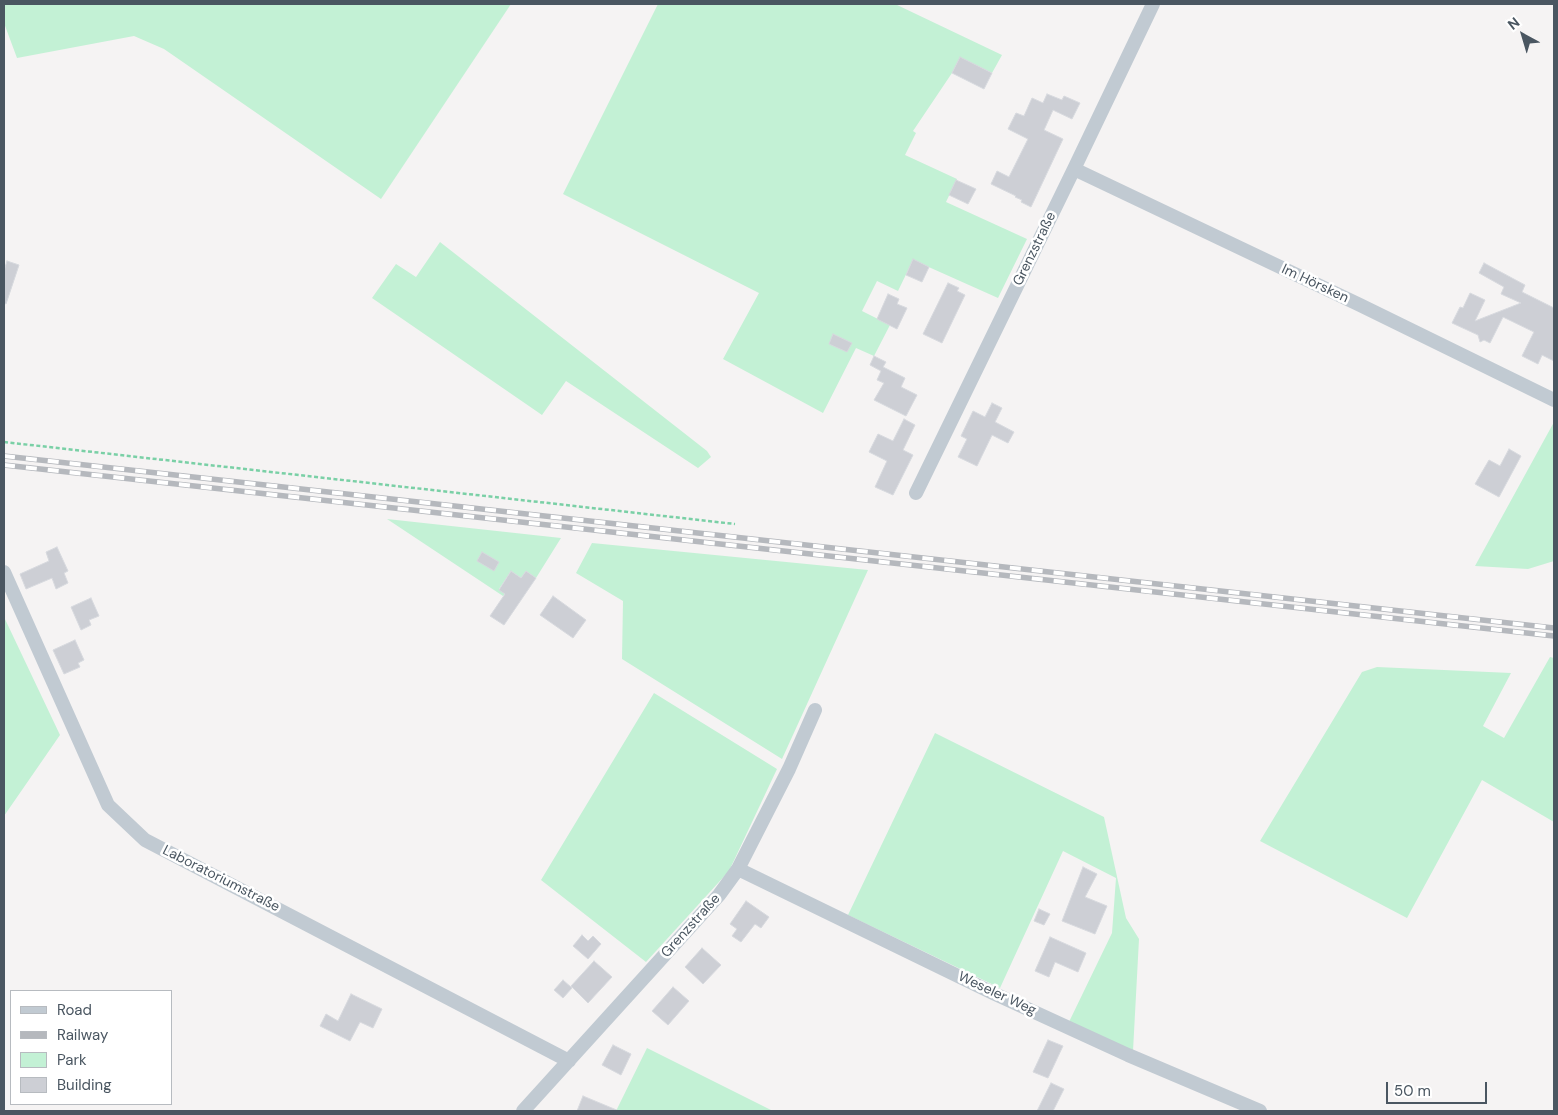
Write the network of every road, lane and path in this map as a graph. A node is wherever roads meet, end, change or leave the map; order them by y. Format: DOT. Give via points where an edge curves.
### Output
graph roads {
  1 [pos="1153,4"];
  2 [pos="1074,169"];
  3 [pos="1554,400"];
  4 [pos="4,442"];
  5 [pos="916,493"];
  6 [pos="735,524"];
  7 [pos="4,572"];
  8 [pos="815,710"];
  9 [pos="738,869"];
  10 [pos="569,1061"];
  11 [pos="523,1111"];
  12 [pos="1260,1111"];
  1 -- 2 [label="street, Grenzstraße"];
  2 -- 3 [label="street, Im Hörsken"];
  2 -- 5 [label="street, Grenzstraße"];
  4 -- 6 [label="path"];
  7 -- 10 [label="street, Laboratoriumstraße" via="108,805 145,840"];
  8 -- 9 [label="street, Grenzstraße"];
  9 -- 10 [label="street, Grenzstraße" via="719,895"];
  9 -- 12 [label="street, Weseler Weg" via="1004,998"];
  10 -- 11 [label="street, Grenzstraße"];
}
